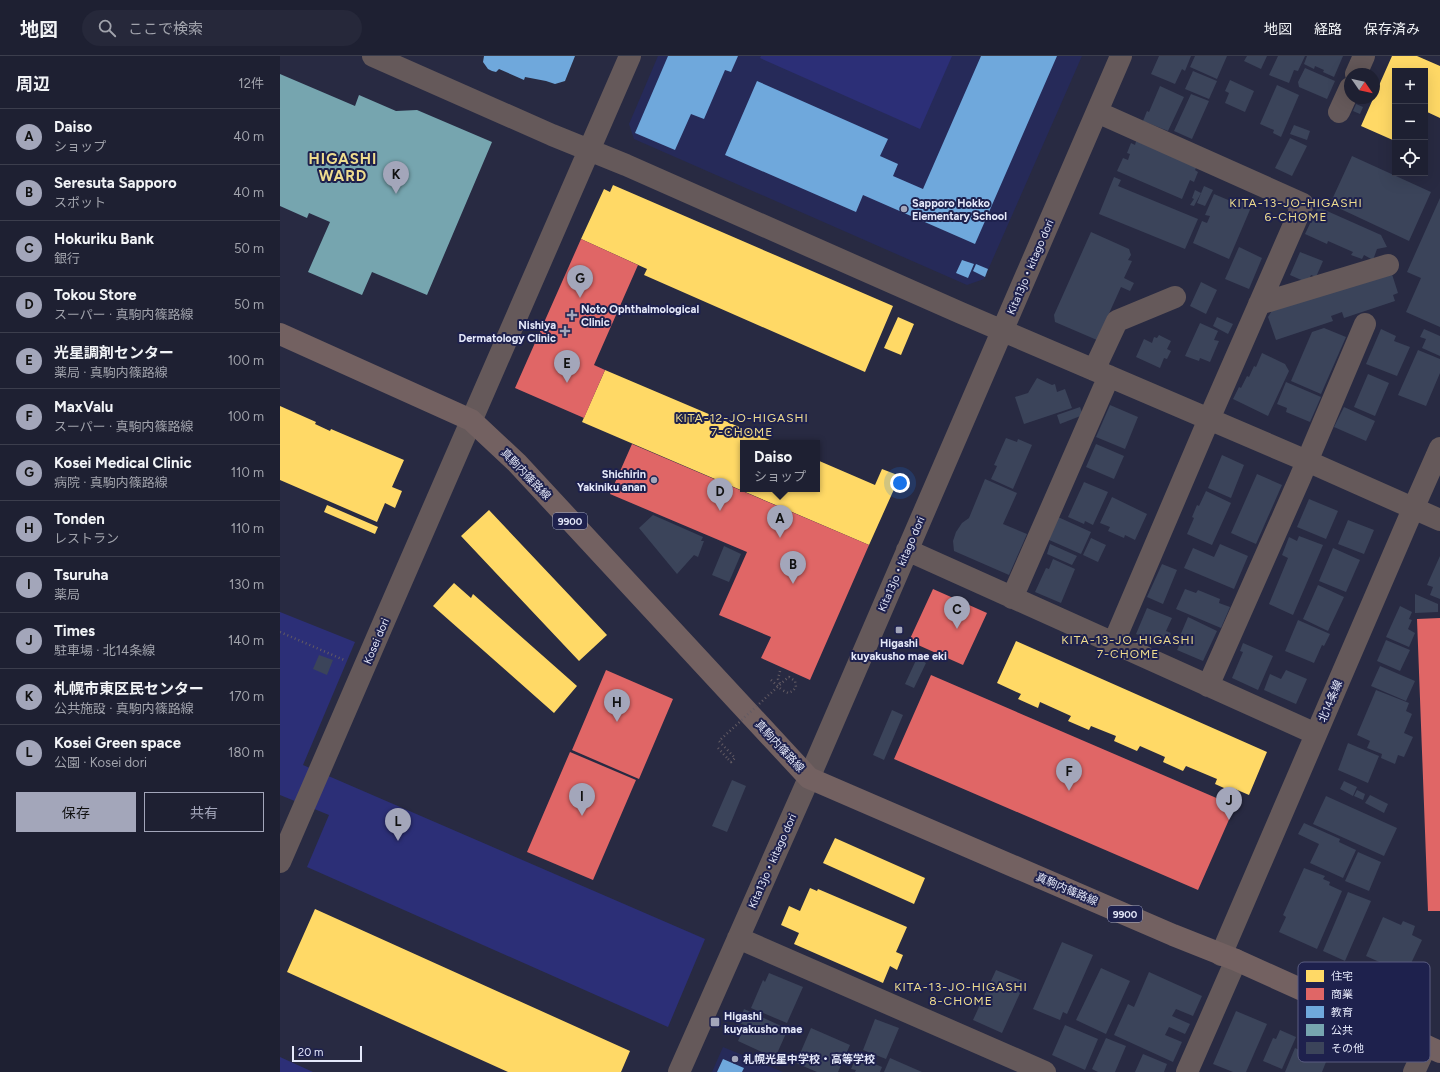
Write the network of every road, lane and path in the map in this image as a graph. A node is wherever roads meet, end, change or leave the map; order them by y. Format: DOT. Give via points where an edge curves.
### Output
graph roads {
  1 [pos="373,56"];
  2 [pos="630,56"];
  3 [pos="1121,56"];
  4 [pos="1364,56"];
  5 [pos="1359,68"];
  6 [pos="1344,101"];
  7 [pos="1097,112"];
  8 [pos="1339,112"];
  9 [pos="589,150"];
  10 [pos="1388,265"];
  11 [pos="1175,297"];
  12 [pos="1259,304"];
  13 [pos="1365,324"];
  14 [pos="1003,331"];
  15 [pos="280,334"];
  16 [pos="1101,373"];
  17 [pos="1208,419"];
  18 [pos="471,420"];
  19 [pos="1440,448"];
  20 [pos="1307,462"];
  21 [pos="1412,509"];
  22 [pos="1440,520"];
  23 [pos="907,550"];
  24 [pos="1012,598"];
  25 [pos="280,632"];
  26 [pos="1113,644"];
  27 [pos="345,661"];
  28 [pos="780,671"];
  29 [pos="772,680"];
  30 [pos="780,684"];
  31 [pos="1208,686"];
  32 [pos="1316,734"];
  33 [pos="718,748"];
  34 [pos="809,778"];
  35 [pos="280,862"];
  36 [pos="738,938"];
  37 [pos="1228,958"];
  38 [pos="1298,989"];
  39 [pos="1422,1062"];
  40 [pos="679,1072"];
  41 [pos="1045,1072"];
  42 [pos="1187,1072"];
  43 [pos="1414,1072"];
  1 -- 9 [label="street"];
  2 -- 9 [label="street, Kosei dori"];
  3 -- 7 [label="street, Kita13jo・kitago dori"];
  4 -- 5 [label="street"];
  6 -- 8 [label="street"];
  7 -- 12 [label="street" via="1303,204"];
  7 -- 14 [label="street, Kita13jo・kitago dori"];
  9 -- 14 [label="street"];
  9 -- 18 [label="street, Kosei dori"];
  10 -- 12 [label="street"];
  11 -- 16 [label="street" via="1116,321"];
  12 -- 17 [label="street"];
  13 -- 20 [label="street"];
  14 -- 16 [label="street"];
  14 -- 23 [label="street, Kita13jo・kitago dori"];
  15 -- 18 [label="main road, 真駒内篠路線 / 9900"];
  16 -- 17 [label="street"];
  16 -- 24 [label="street"];
  17 -- 20 [label="street"];
  17 -- 26 [label="street"];
  18 -- 34 [label="main road, 真駒内篠路線 / 9900" via="517,463"];
  18 -- 35 [label="street, Kosei dori"];
  19 -- 21 [label="street, 北14条線"];
  20 -- 21 [label="street"];
  20 -- 31 [label="street"];
  21 -- 22 [label="street"];
  21 -- 32 [label="street, 北14条線"];
  23 -- 24 [label="street"];
  23 -- 34 [label="street, Kita13jo・kitago dori"];
  24 -- 26 [label="street"];
  25 -- 27 [label="path"];
  26 -- 31 [label="street"];
  28 -- 30 [label="path"];
  29 -- 30 [label="path, bridge" via="788,693 796,687 795,681 789,678"];
  30 -- 33 [label="path, bridge" via="719,741 736,758 731,762"];
  31 -- 32 [label="street"];
  32 -- 37 [label="street, 北14条線"];
  34 -- 36 [label="street, Kita13jo・kitago dori"];
  34 -- 37 [label="main road, 真駒内篠路線 / 9900"];
  36 -- 40 [label="street, Kita13jo・kitago dori"];
  36 -- 41 [label="street"];
  37 -- 38 [label="main road, 真駒内篠路線 / 9900"];
  37 -- 42 [label="street, 北14条線"];
  39 -- 43 [label="street"];
}
